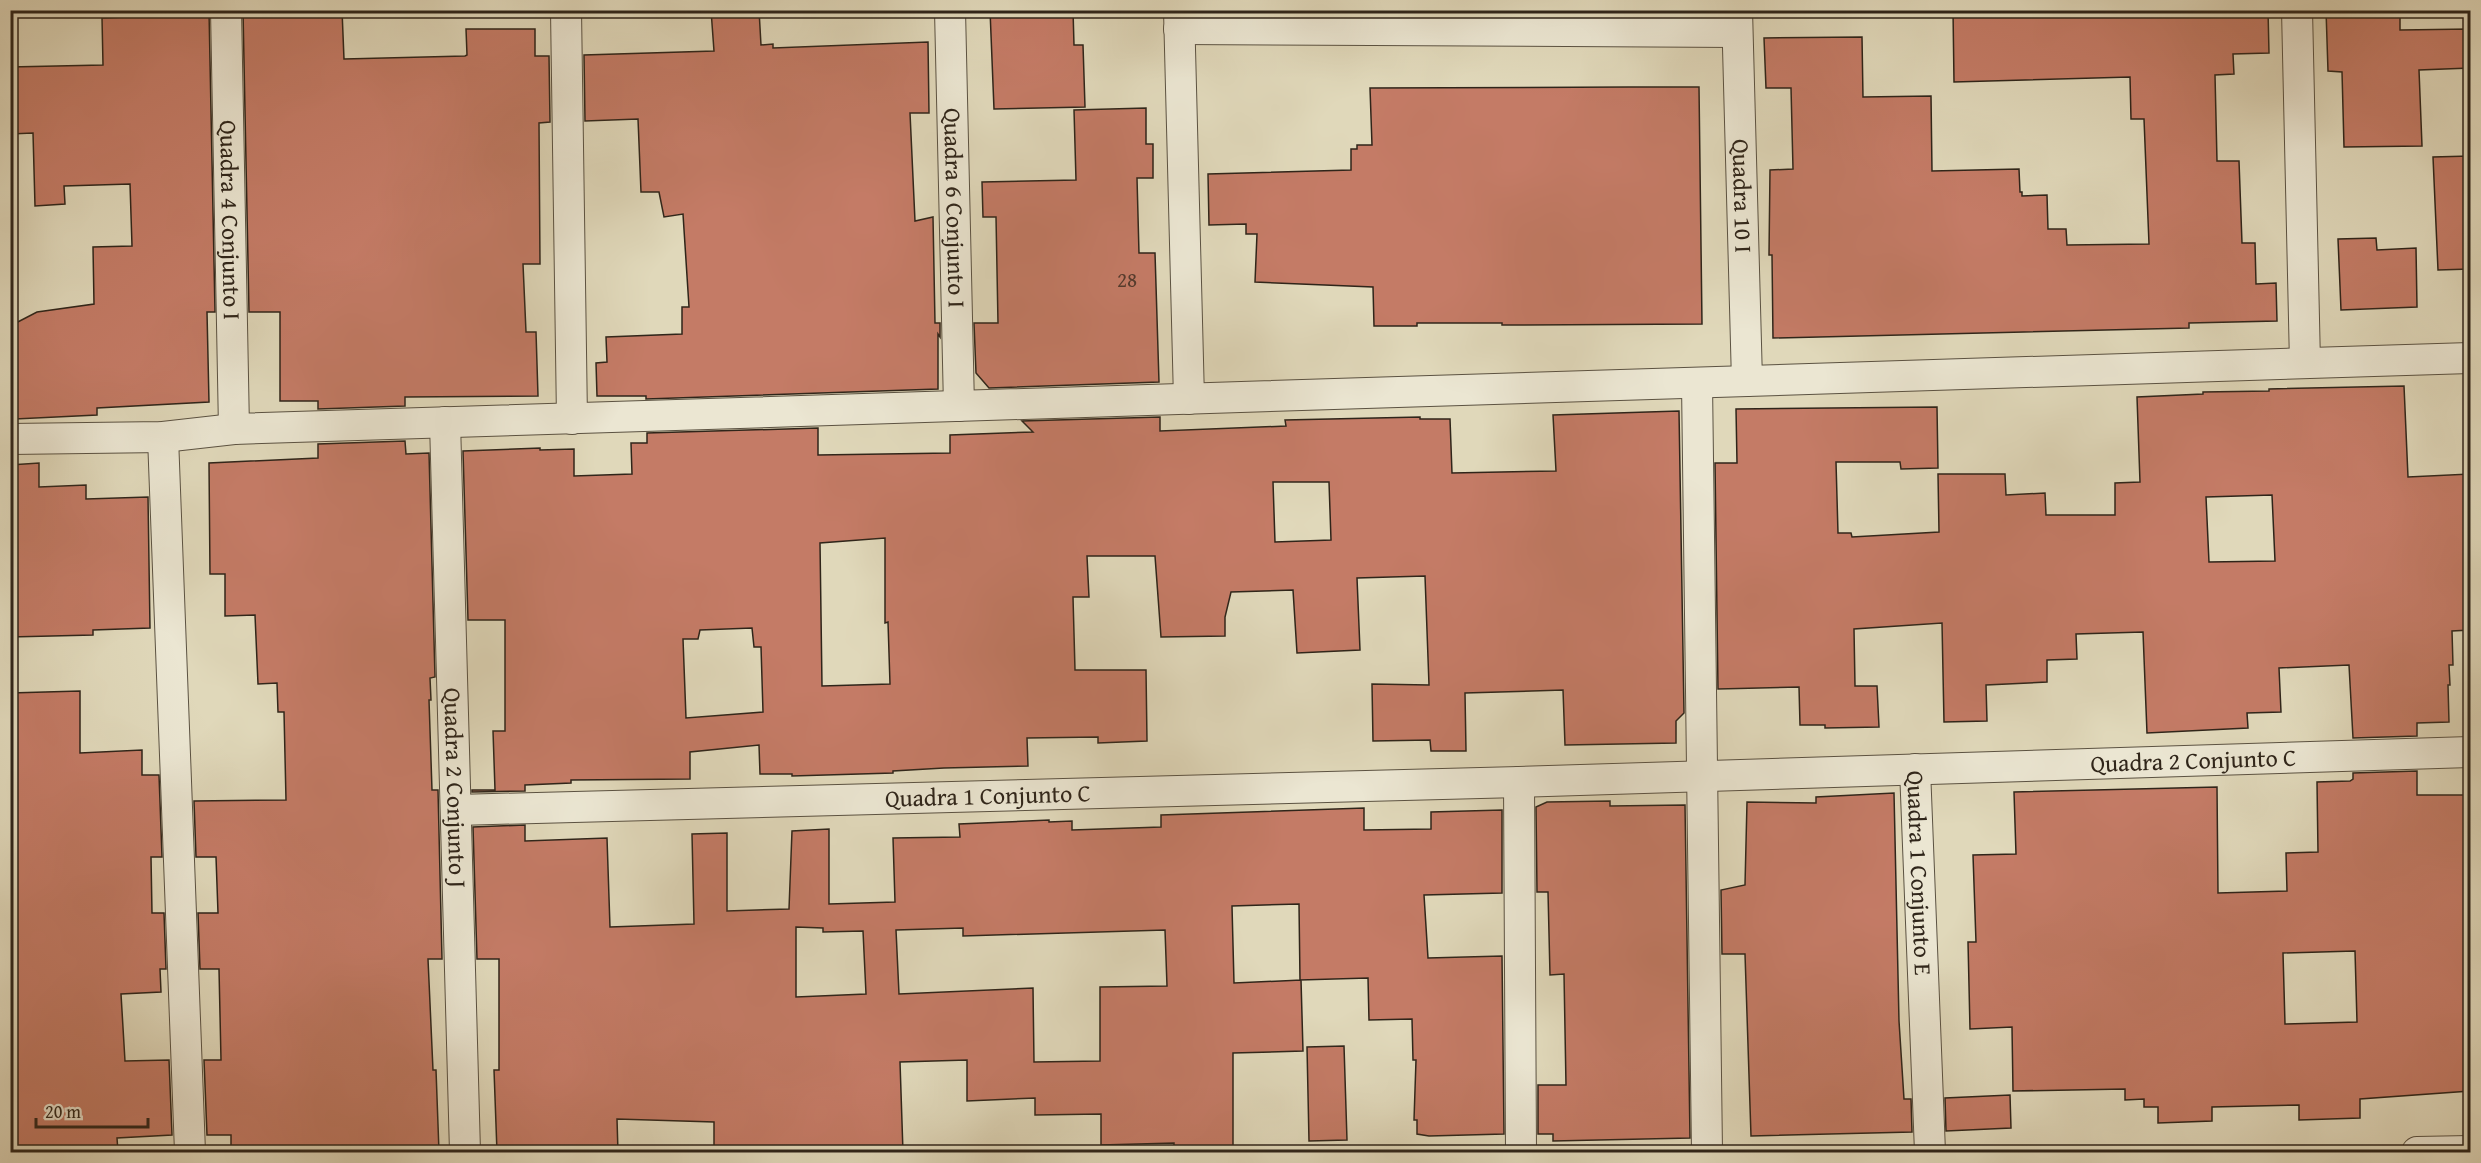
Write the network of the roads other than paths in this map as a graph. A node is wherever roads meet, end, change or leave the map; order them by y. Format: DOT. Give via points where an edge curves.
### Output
graph roads {
  1 [pos="226,10"];
  2 [pos="566,10"];
  3 [pos="950,10"];
  4 [pos="2297,10"];
  5 [pos="1179,20"];
  6 [pos="1737,21"];
  7 [pos="2470,358"];
  8 [pos="2305,363"];
  9 [pos="1747,381"];
  10 [pos="1697,383"];
  11 [pos="1189,399"];
  12 [pos="959,406"];
  13 [pos="573,418"];
  14 [pos="445,422"];
  15 [pos="234,429"];
  16 [pos="163,437"];
  17 [pos="10,439"];
  18 [pos="2470,752"];
  19 [pos="1915,769"];
  20 [pos="1701,776"];
  21 [pos="1519,782"];
  22 [pos="457,810"];
  23 [pos="2470,1151"];
  24 [pos="190,1152"];
  25 [pos="465,1152"];
  26 [pos="1521,1152"];
  27 [pos="1707,1152"];
  28 [pos="1930,1152"];
  29 [pos="2417,1152"];
  1 -- 15 [label="street, Quadra 4 Conjunto I"];
  2 -- 13 [label="street"];
  3 -- 12 [label="street, Quadra 6 Conjunto I"];
  4 -- 8 [label="street"];
  5 -- 6 [label="street"];
  5 -- 11 [label="street"];
  6 -- 9 [label="street, Quadra 10 I"];
  7 -- 8 [label="street"];
  8 -- 9 [label="street"];
  9 -- 10 [label="street"];
  10 -- 11 [label="street"];
  10 -- 20 [label="street"];
  11 -- 12 [label="street"];
  12 -- 13 [label="street"];
  13 -- 14 [label="street"];
  14 -- 15 [label="street"];
  14 -- 22 [label="street, Quadra 2 Conjunto J"];
  15 -- 16 [label="street"];
  16 -- 17 [label="street"];
  16 -- 24 [label="street"];
  18 -- 19 [label="street, Quadra 2 Conjunto C"];
  19 -- 20 [label="street, Quadra 1 Conjunto E"];
  19 -- 28 [label="street, Quadra 1 Conjunto E"];
  20 -- 21 [label="street, Quadra 1 Conjunto E"];
  20 -- 27 [label="street"];
  21 -- 22 [label="street, Quadra 1 Conjunto C"];
  21 -- 26 [label="street"];
  22 -- 25 [label="street, Quadra 2 Conjunto J"];
  23 -- 29 [label="street"];
}
